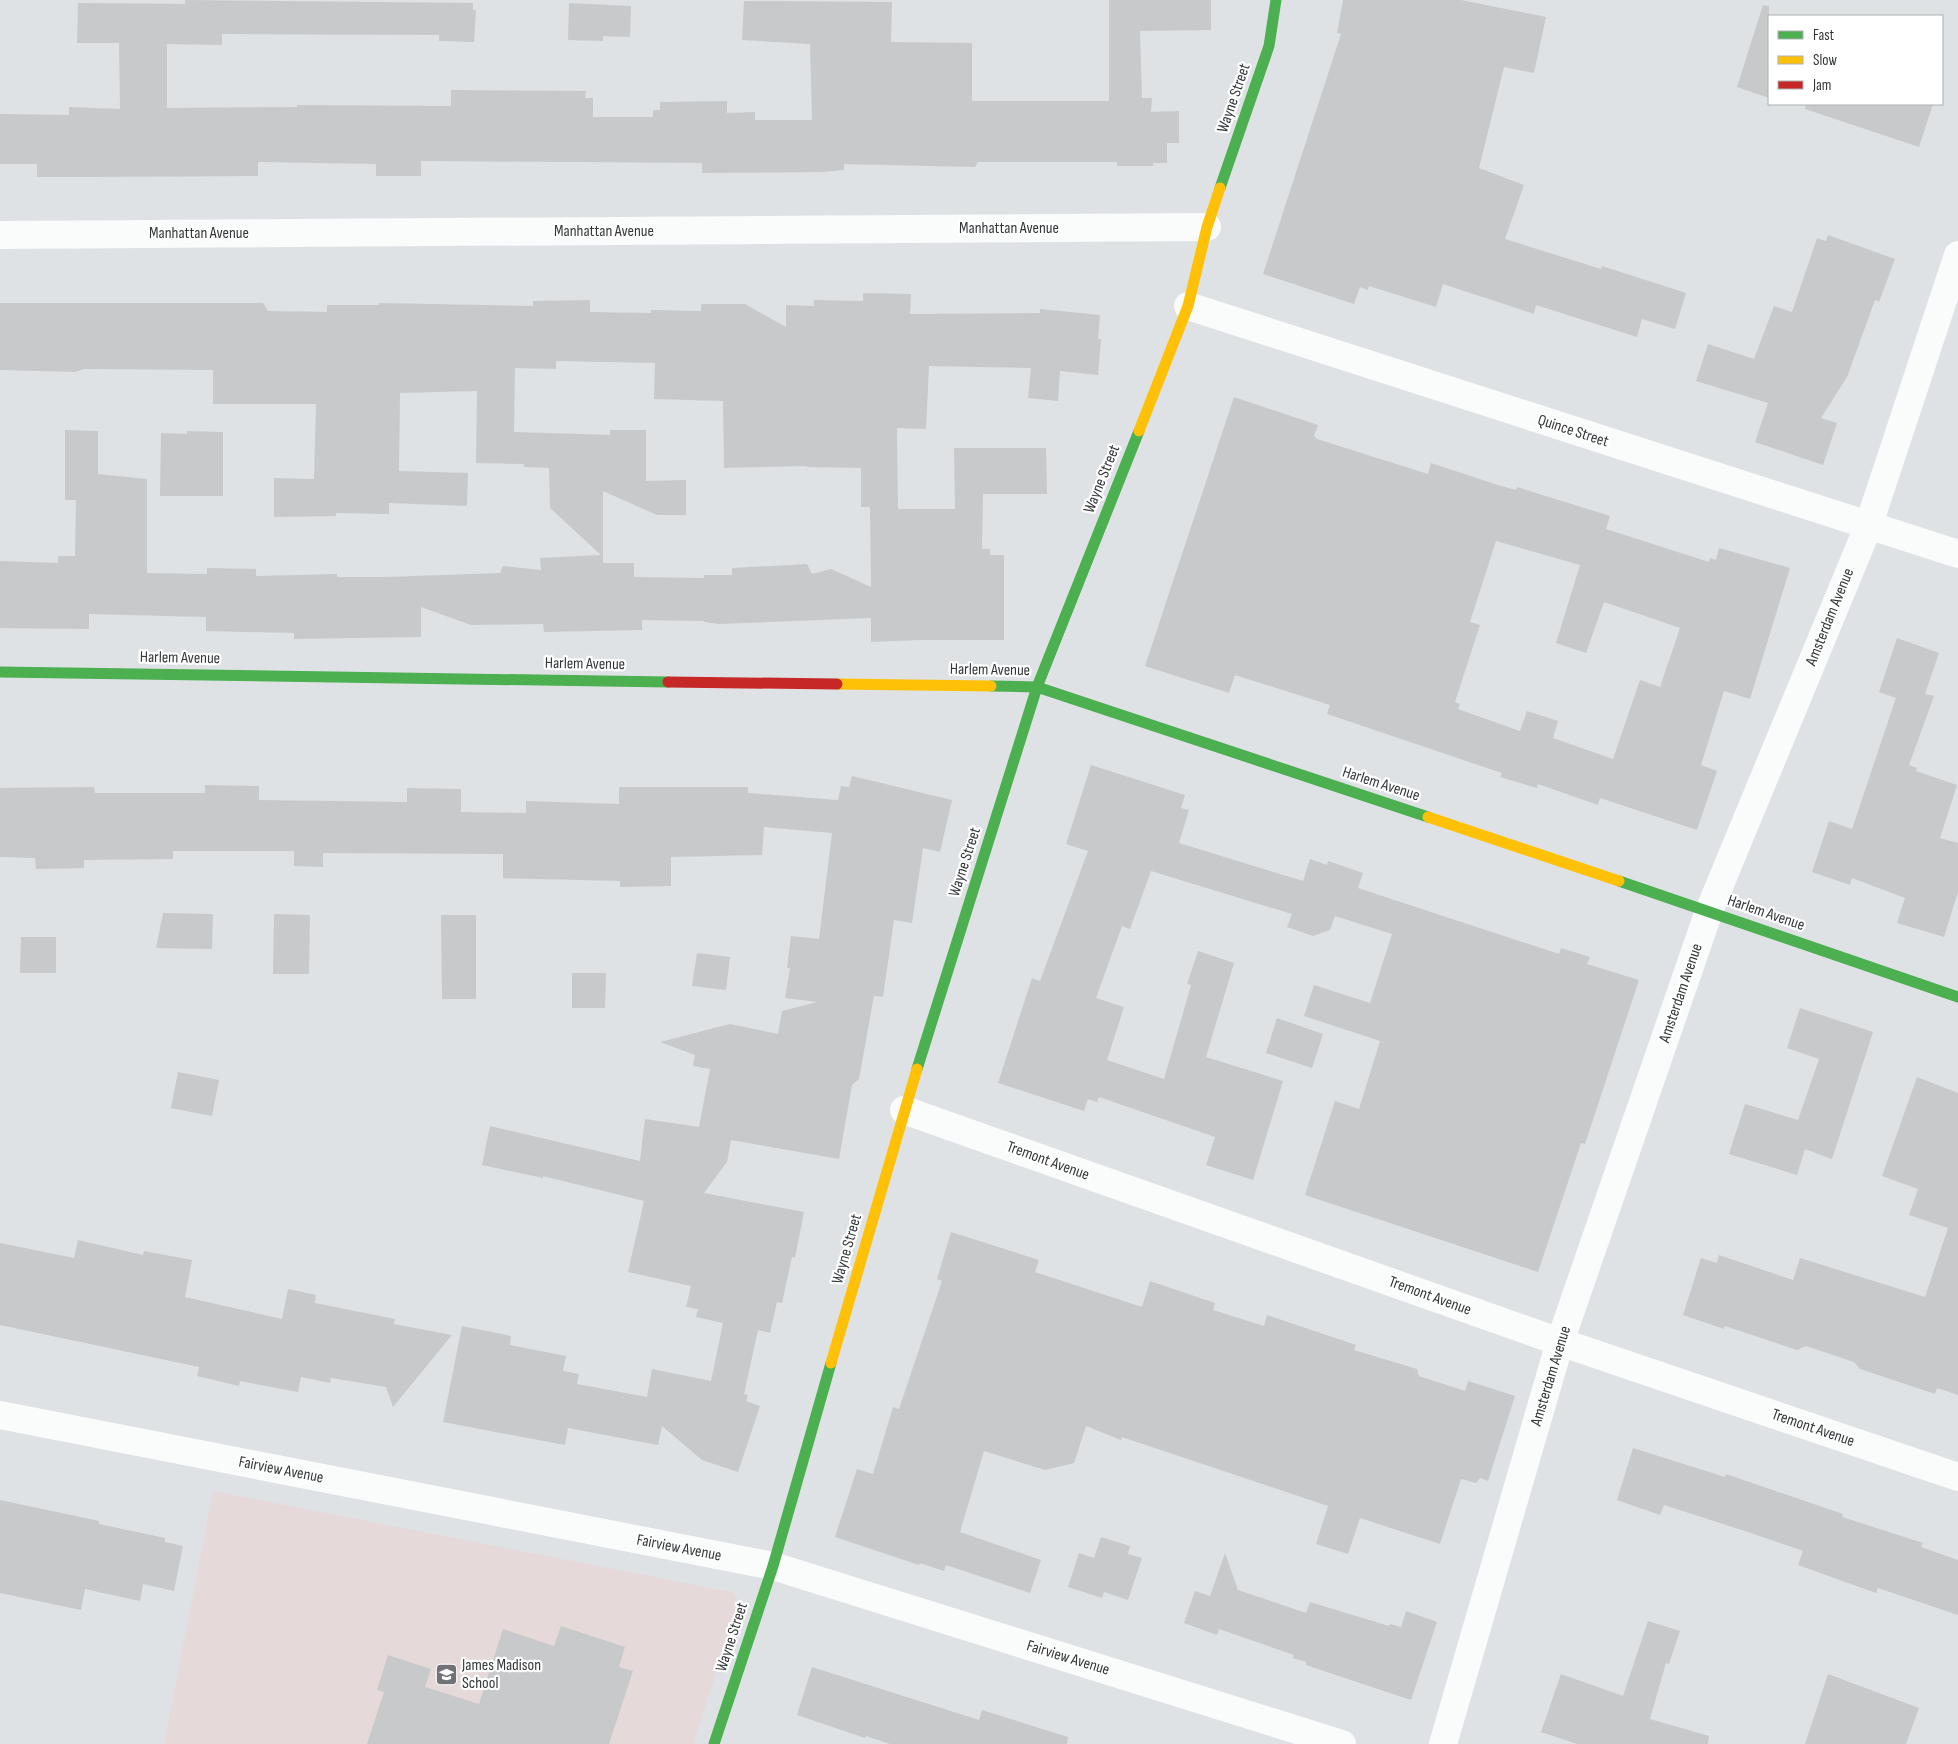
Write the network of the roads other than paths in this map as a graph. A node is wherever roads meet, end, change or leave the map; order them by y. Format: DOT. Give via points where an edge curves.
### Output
graph roads {
  1 [pos="1276,0"];
  2 [pos="1207,227"];
  3 [pos="0,235"];
  4 [pos="1958,255"];
  5 [pos="1188,306"];
  6 [pos="1868,526"];
  7 [pos="1958,554"];
  8 [pos="0,672"];
  9 [pos="1037,687"];
  10 [pos="1709,911"];
  11 [pos="1958,997"];
  12 [pos="904,1110"];
  13 [pos="1560,1342"];
  14 [pos="0,1415"];
  15 [pos="1958,1477"];
  16 [pos="773,1566"];
  17 [pos="714,1744"];
  18 [pos="1342,1744"];
  19 [pos="1443,1744"];
  1 -- 2 [label="street, Wayne Street" via="1269,46"];
  2 -- 3 [label="street, Manhattan Avenue"];
  2 -- 5 [label="street, Wayne Street"];
  4 -- 6 [label="street, Amsterdam Avenue"];
  5 -- 6 [label="street, Quince Street"];
  5 -- 9 [label="street, Wayne Street"];
  6 -- 7 [label="street, Quince Street"];
  6 -- 10 [label="street, Amsterdam Avenue"];
  8 -- 9 [label="street, Harlem Avenue"];
  9 -- 10 [label="street, Harlem Avenue"];
  9 -- 12 [label="street, Wayne Street"];
  10 -- 11 [label="street, Harlem Avenue"];
  10 -- 13 [label="street, Amsterdam Avenue"];
  12 -- 13 [label="street, Tremont Avenue"];
  12 -- 16 [label="street, Wayne Street"];
  13 -- 15 [label="street, Tremont Avenue"];
  13 -- 19 [label="street, Amsterdam Avenue"];
  14 -- 16 [label="street, Fairview Avenue"];
  16 -- 17 [label="street, Wayne Street"];
  16 -- 18 [label="street, Fairview Avenue"];
}
